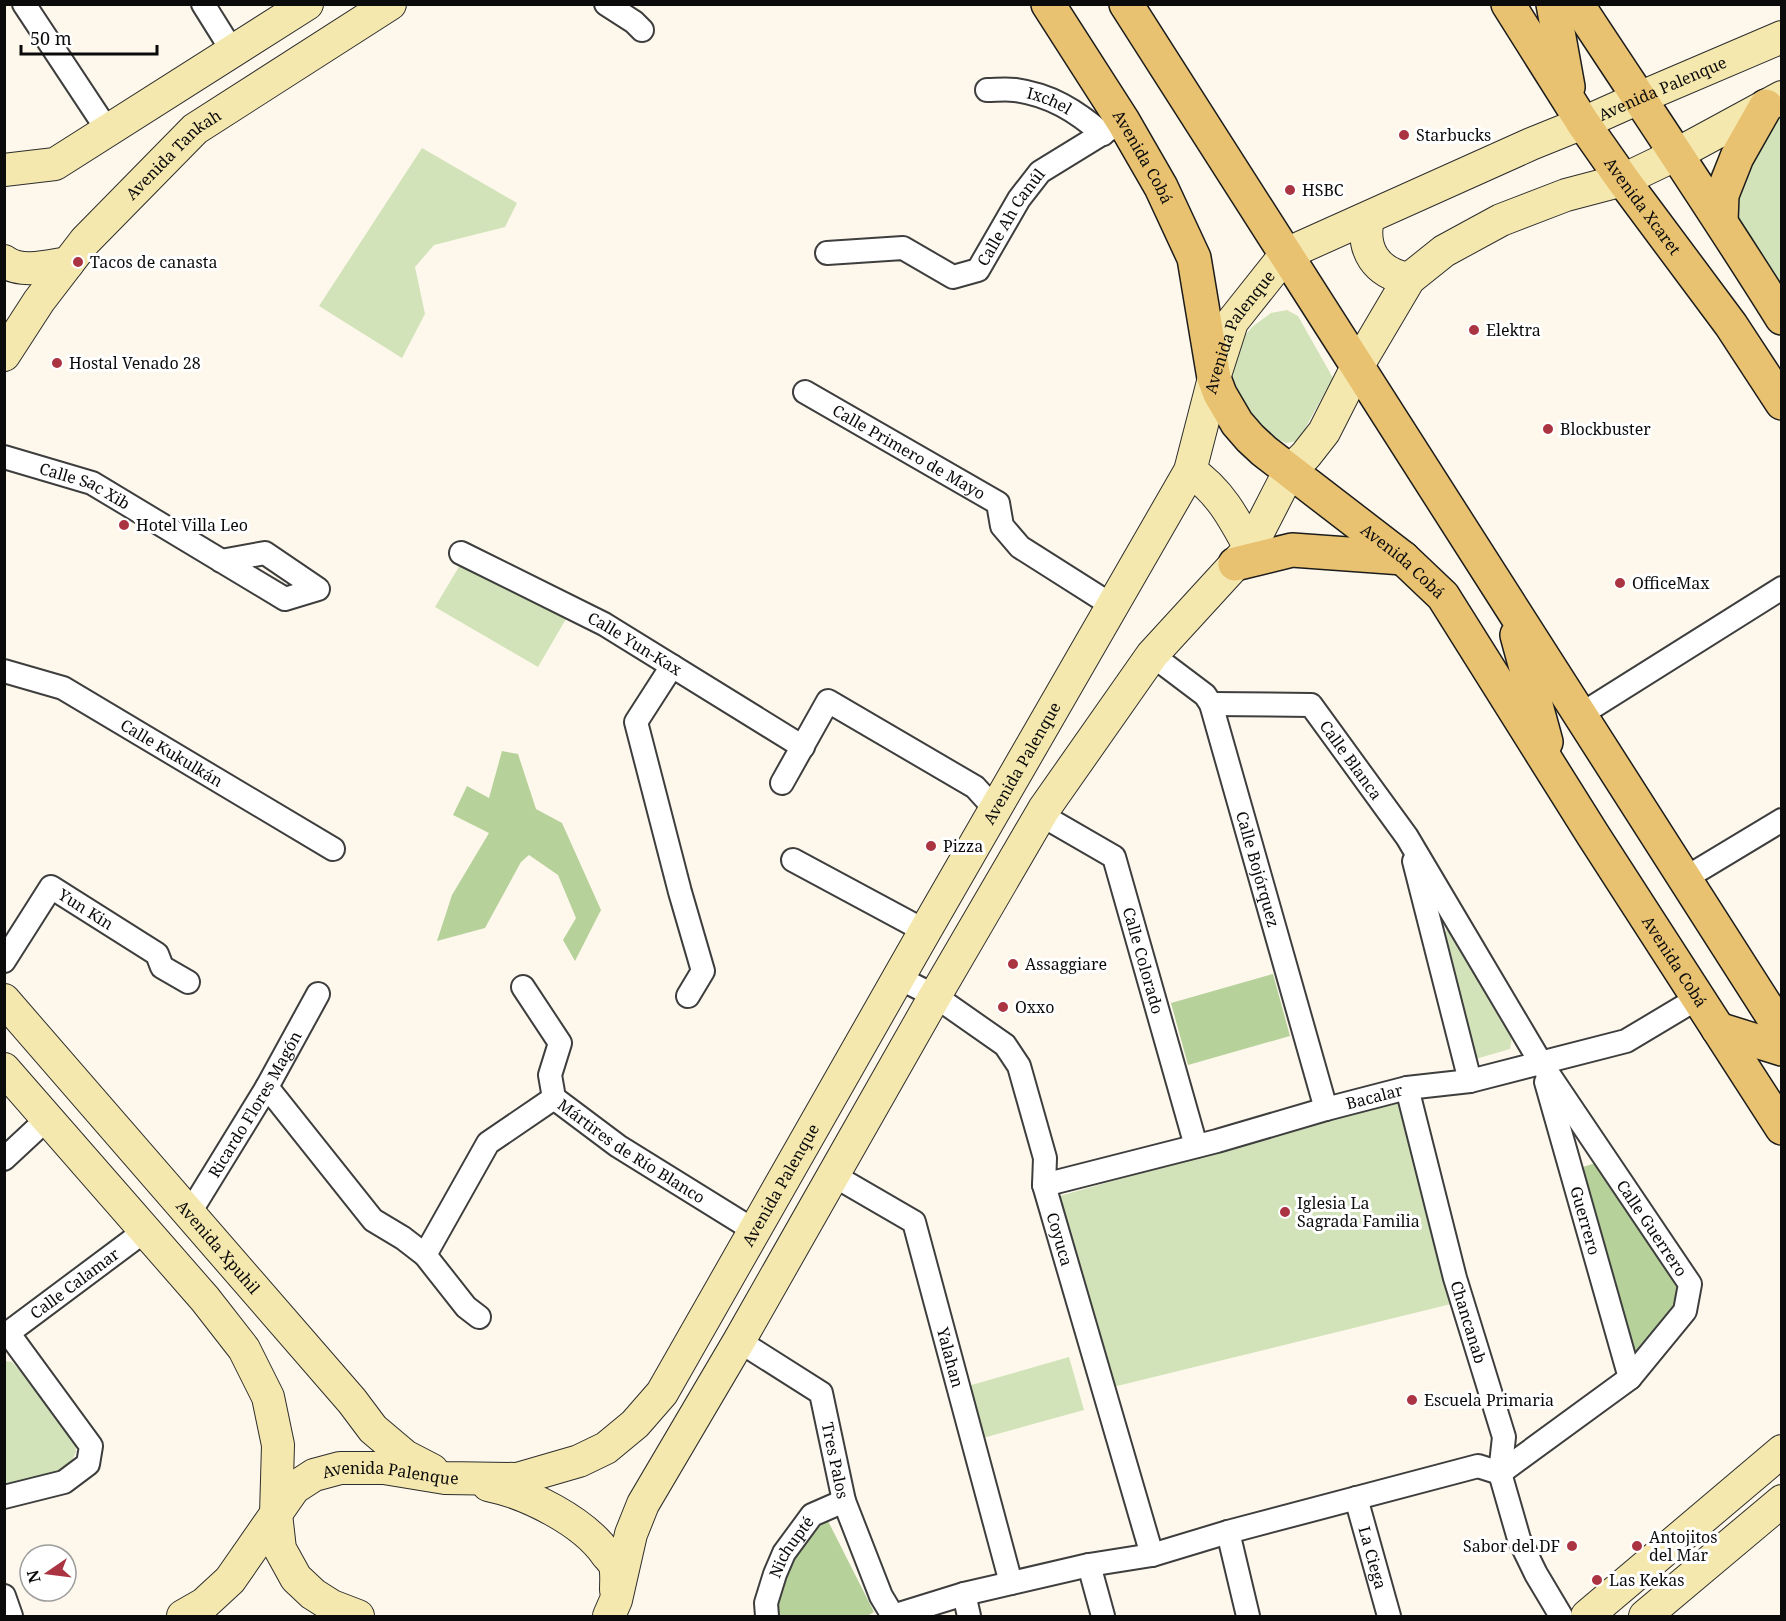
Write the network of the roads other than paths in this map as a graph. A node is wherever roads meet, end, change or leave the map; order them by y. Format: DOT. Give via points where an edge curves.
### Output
graph roads {
  1 [pos="24,4"];
  2 [pos="204,4"];
  3 [pos="308,4"];
  4 [pos="606,4"];
  5 [pos="1048,4"];
  6 [pos="1508,4"];
  7 [pos="1553,4"];
  8 [pos="1577,4"];
  9 [pos="378,8"];
  10 [pos="1136,12"];
  11 [pos="642,30"];
  12 [pos="1782,37"];
  13 [pos="233,52"];
  14 [pos="987,90"];
  15 [pos="1639,98"];
  16 [pos="1774,101"];
  17 [pos="1577,113"];
  18 [pos="1113,128"];
  19 [pos="108,130"];
  20 [pos="1677,154"];
  21 [pos="6,171"];
  22 [pos="1623,180"];
  23 [pos="1368,218"];
  24 [pos="1721,221"];
  25 [pos="827,254"];
  26 [pos="1286,254"];
  27 [pos="4,261"];
  28 [pos="68,263"];
  29 [pos="1409,279"];
  30 [pos="1782,318"];
  31 [pos="4,355"];
  32 [pos="1357,367"];
  33 [pos="1214,378"];
  34 [pos="805,392"];
  35 [pos="1780,407"];
  36 [pos="4,457"];
  37 [pos="1190,471"];
  38 [pos="1289,472"];
  39 [pos="461,553"];
  40 [pos="1243,556"];
  41 [pos="1403,558"];
  42 [pos="221,561"];
  43 [pos="1782,588"];
  44 [pos="1508,602"];
  45 [pos="1113,606"];
  46 [pos="1152,655"];
  47 [pos="672,666"];
  48 [pos="4,671"];
  49 [pos="1211,704"];
  50 [pos="1580,715"];
  51 [pos="803,747"];
  52 [pos="1555,775"];
  53 [pos="782,783"];
  54 [pos="1044,809"];
  55 [pos="996,810"];
  56 [pos="1782,820"];
  57 [pos="1407,837"];
  58 [pos="333,849"];
  59 [pos="793,860"];
  60 [pos="1684,879"];
  61 [pos="925,931"];
  62 [pos="4,961"];
  63 [pos="899,978"];
  64 [pos="188,982"];
  65 [pos="523,987"];
  66 [pos="318,994"];
  67 [pos="688,996"];
  68 [pos="935,996"];
  69 [pos="1698,998"];
  70 [pos="4,1000"];
  71 [pos="1718,1029"];
  72 [pos="1782,1031"];
  73 [pos="1782,1049"];
  74 [pos="1541,1063"];
  75 [pos="4,1069"];
  76 [pos="1470,1081"];
  77 [pos="267,1087"];
  78 [pos="1407,1088"];
  79 [pos="554,1098"];
  80 [pos="1326,1109"];
  81 [pos="47,1119"];
  82 [pos="1782,1128"];
  83 [pos="1196,1146"];
  84 [pos="4,1159"];
  85 [pos="833,1175"];
  86 [pos="1044,1185"];
  87 [pos="189,1214"];
  88 [pos="146,1230"];
  89 [pos="755,1230"];
  90 [pos="425,1255"];
  91 [pos="479,1317"];
  92 [pos="7,1335"];
  93 [pos="739,1341"];
  94 [pos="1630,1378"];
  95 [pos="1782,1451"];
  96 [pos="1500,1473"];
  97 [pos="446,1478"];
  98 [pos="4,1497"];
  99 [pos="1356,1498"];
  100 [pos="844,1501"];
  101 [pos="1782,1501"];
  102 [pos="276,1514"];
  103 [pos="1228,1532"];
  104 [pos="1152,1555"];
  105 [pos="1089,1565"];
  106 [pos="1011,1583"];
  107 [pos="964,1594"];
  108 [pos="4,1596"];
  109 [pos="614,1611"];
  110 [pos="893,1616"];
  111 [pos="11,1617"];
  112 [pos="183,1617"];
  113 [pos="358,1617"];
  114 [pos="767,1617"];
  115 [pos="969,1617"];
  116 [pos="1103,1617"];
  117 [pos="1248,1617"];
  118 [pos="1389,1617"];
  119 [pos="1560,1617"];
  120 [pos="1587,1617"];
  121 [pos="1646,1617"];
  1 -- 19 [label="street"];
  2 -- 13 [label="street"];
  3 -- 13 [label="street"];
  4 -- 11 [label="street"];
  5 -- 18 [label="main road, Avenida Cobá"];
  6 -- 17 [label="main road, Avenida Xcaret"];
  7 -- 17 [label="main road"];
  8 -- 15 [label="main road"];
  9 -- 28 [label="street, Avenida Tankah" via="195,129"];
  10 -- 26 [label="main road"];
  12 -- 15 [label="street, Avenida Palenque"];
  13 -- 19 [label="street"];
  14 -- 18 [label="street, Ixchel" via="1015,90 1055,100"];
  15 -- 17 [label="street, Avenida Palenque"];
  15 -- 20 [label="main road"];
  16 -- 20 [label="street"];
  16 -- 24 [label="main road" via="1737,158 1722,195"];
  17 -- 22 [label="main road, Avenida Xcaret"];
  17 -- 23 [label="street, Avenida Palenque" via="1531,144"];
  18 -- 25 [label="street, Calle Ah Canúl" via="1040,172 1019,199 978,270 953,277 903,248"];
  18 -- 33 [label="main road, Avenida Cobá" via="1161,187 1194,258"];
  19 -- 21 [label="street" via="55,165"];
  20 -- 22 [label="street"];
  20 -- 24 [label="main road"];
  22 -- 29 [label="street" via="1566,195 1501,220 1444,251"];
  22 -- 35 [label="main road, Avenida Xcaret" via="1731,326"];
  23 -- 26 [label="street, Avenida Palenque"];
  23 -- 29 [label="street" via="1366,238 1373,258 1388,273"];
  24 -- 30 [label="main road"];
  26 -- 32 [label="main road"];
  26 -- 33 [label="street, Avenida Palenque" via="1232,322"];
  27 -- 28 [label="street" via="9,266 30,268"];
  28 -- 31 [label="street, Avenida Tankah"];
  29 -- 32 [label="street"];
  32 -- 38 [label="street" via="1324,432"];
  32 -- 44 [label="main road"];
  33 -- 37 [label="street, Avenida Palenque"];
  33 -- 38 [label="main road, Avenida Cobá" via="1237,423"];
  34 -- 45 [label="street, Calle Primero de Mayo" via="998,503 1002,526 1020,548"];
  36 -- 42 [label="street, Calle Sac Xib" via="92,483"];
  37 -- 40 [label="street" via="1221,498"];
  37 -- 45 [label="street, Avenida Palenque"];
  38 -- 40 [label="street"];
  38 -- 41 [label="main road, Avenida Cobá"];
  39 -- 47 [label="street, Calle Yun-Kax" via="604,624"];
  40 -- 41 [label="main road" via="1292,550"];
  40 -- 46 [label="street"];
  41 -- 52 [label="main road, Avenida Cobá" via="1443,596"];
  43 -- 50 [label="street"];
  44 -- 50 [label="main road"];
  44 -- 52 [label="main road"];
  45 -- 55 [label="street, Avenida Palenque"];
  46 -- 49 [label="street" via="1205,695"];
  46 -- 54 [label="street"];
  47 -- 51 [label="street, Calle Yun-Kax"];
  47 -- 67 [label="street" via="636,722 703,972"];
  48 -- 58 [label="street, Calle Kukulkán" via="63,688"];
  49 -- 57 [label="street, Calle Blanca" via="1311,705"];
  49 -- 80 [label="street, Calle Bojórquez"];
  50 -- 60 [label="main road"];
  51 -- 53 [label="street"];
  51 -- 55 [label="street" via="828,701 975,787"];
  52 -- 69 [label="main road, Avenida Cobá"];
  54 -- 68 [label="street"];
  54 -- 83 [label="street, Calle Colorado" via="1050,820 1114,857"];
  55 -- 61 [label="street, Avenida Palenque"];
  56 -- 60 [label="street"];
  57 -- 74 [label="street, Calle Blanca"];
  57 -- 76 [label="street, Calle Blanca"];
  59 -- 61 [label="street"];
  60 -- 72 [label="main road"];
  61 -- 63 [label="street, Avenida Palenque"];
  62 -- 64 [label="street, Yun Kin" via="51,887 157,954 162,967"];
  63 -- 68 [label="street, Coyuca"];
  63 -- 89 [label="street, Avenida Palenque"];
  65 -- 79 [label="street, Mártires de Río Blanco" via="561,1043 550,1075"];
  66 -- 77 [label="street, Ricardo Flores Magón"];
  68 -- 85 [label="street"];
  68 -- 86 [label="street, Coyuca" via="1005,1045 1019,1066 1045,1158"];
  69 -- 71 [label="main road, Avenida Cobá"];
  69 -- 74 [label="street, Bacalar" via="1626,1041"];
  70 -- 87 [label="street, Avenida Xpuhil"];
  71 -- 73 [label="main road"];
  71 -- 82 [label="main road, Avenida Cobá"];
  74 -- 76 [label="street, Bacalar"];
  74 -- 94 [label="street, Guerrero"];
  74 -- 94 [label="street, Calle Guerrero" via="1690,1284 1685,1311"];
  75 -- 81 [label="street"];
  76 -- 78 [label="street, Bacalar"];
  77 -- 87 [label="street, Ricardo Flores Magón"];
  77 -- 90 [label="street" via="373,1220"];
  78 -- 80 [label="street, Bacalar"];
  78 -- 96 [label="street, Chancanab" via="1455,1278 1504,1437"];
  79 -- 89 [label="street, Mártires de Río Blanco" via="618,1146"];
  79 -- 90 [label="street" via="488,1143"];
  80 -- 83 [label="street, Bacalar"];
  81 -- 84 [label="street"];
  81 -- 88 [label="street"];
  83 -- 86 [label="street, Bacalar"];
  85 -- 93 [label="street"];
  85 -- 106 [label="street, Yalahan" via="914,1222"];
  86 -- 104 [label="street, Coyuca"];
  87 -- 97 [label="street, Avenida Xpuhil" via="373,1429 405,1455"];
  88 -- 92 [label="street, Calle Calamar"];
  88 -- 102 [label="street" via="244,1349 268,1396 278,1445"];
  89 -- 97 [label="street, Avenida Palenque" via="662,1393 635,1424 606,1448 579,1461 517,1479"];
  90 -- 91 [label="street" via="466,1307"];
  92 -- 98 [label="street" via="91,1446 88,1464 64,1482"];
  93 -- 100 [label="street, Tres Palos" via="821,1392"];
  93 -- 109 [label="street" via="643,1504 631,1534"];
  94 -- 96 [label="street, Calle Guerrero"];
  95 -- 120 [label="street"];
  96 -- 99 [label="street" via="1478,1466"];
  96 -- 119 [label="street, Chancanab" via="1519,1539"];
  97 -- 102 [label="street, Avenida Palenque" via="384,1468 340,1468 314,1475 294,1488"];
  97 -- 109 [label="street" via="511,1492 545,1506 584,1530 615,1566"];
  99 -- 103 [label="street"];
  99 -- 118 [label="street, La Ciega"];
  100 -- 110 [label="street, Tres Palos" via="881,1596"];
  100 -- 114 [label="street, Nichupté" via="812,1515 784,1553 766,1603"];
  101 -- 121 [label="street"];
  102 -- 112 [label="street, Avenida Palenque" via="230,1580"];
  102 -- 113 [label="street" via="280,1549 296,1578 332,1606"];
  103 -- 104 [label="street"];
  103 -- 117 [label="street"];
  104 -- 105 [label="street"];
  105 -- 106 [label="street"];
  105 -- 116 [label="street"];
  106 -- 107 [label="street"];
  107 -- 110 [label="street"];
  107 -- 115 [label="street"];
  108 -- 111 [label="street"];
}
